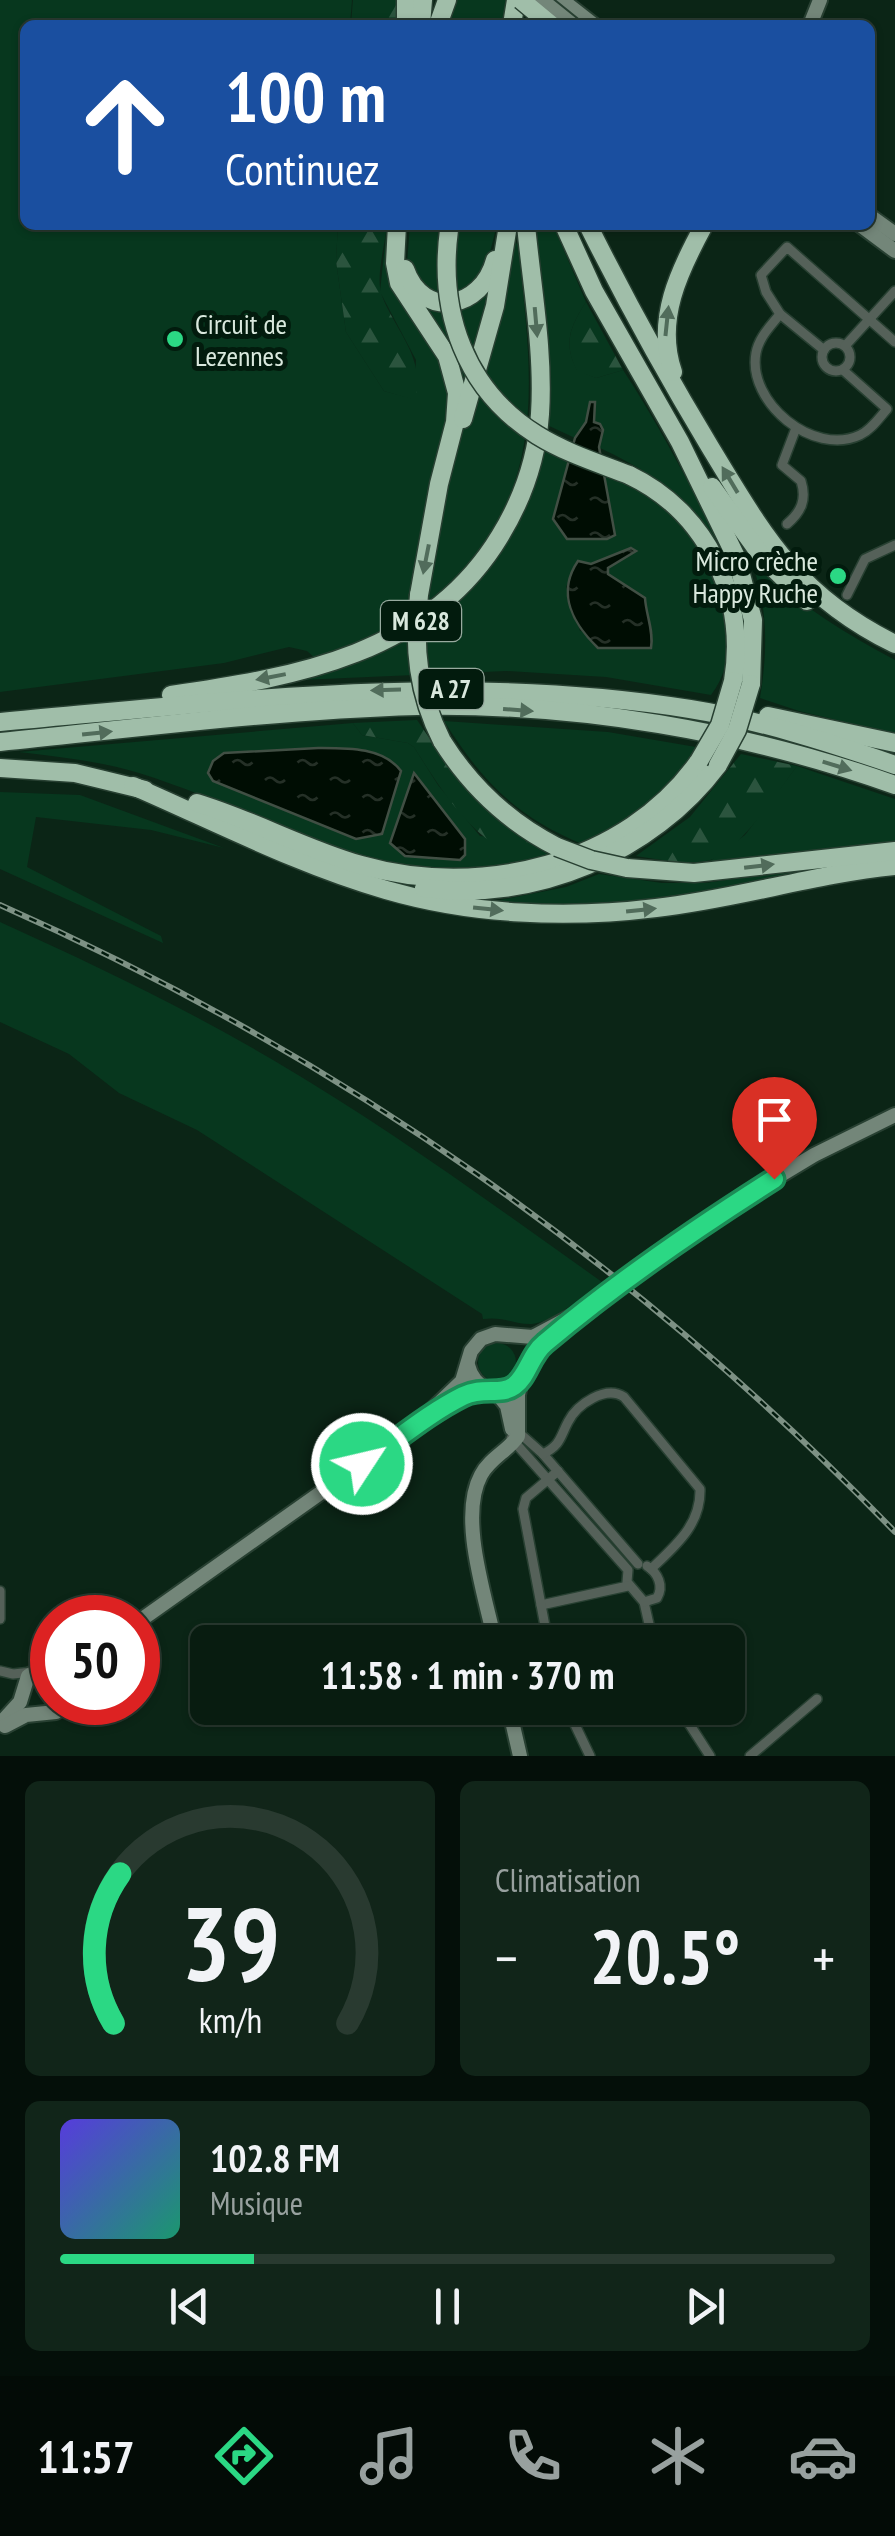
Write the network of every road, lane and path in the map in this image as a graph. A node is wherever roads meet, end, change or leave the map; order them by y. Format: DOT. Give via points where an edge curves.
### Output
graph roads {
  1 [pos="542,0"];
  2 [pos="557,0"];
  3 [pos="577,20"];
  4 [pos="399,230"];
  5 [pos="400,230"];
  6 [pos="450,230"];
  7 [pos="504,230"];
  8 [pos="504,230"];
  9 [pos="526,230"];
  10 [pos="566,230"];
  11 [pos="591,230"];
  12 [pos="702,230"];
  13 [pos="867,230"];
  14 [pos="895,251"];
  15 [pos="895,291"];
  16 [pos="780,314"];
  17 [pos="870,320"];
  18 [pos="895,342"];
  19 [pos="845,346"];
  20 [pos="824,350"];
  21 [pos="843,370"];
  22 [pos="891,412"];
  23 [pos="796,428"];
  24 [pos="680,442"];
  25 [pos="708,444"];
  26 [pos="432,523"];
  27 [pos="786,524"];
  28 [pos="895,545"];
  29 [pos="847,595"];
  30 [pos="895,644"];
  31 [pos="895,652"];
  32 [pos="742,682"];
  33 [pos="496,690"];
  34 [pos="0,720"];
  35 [pos="0,742"];
  36 [pos="895,743"];
  37 [pos="895,765"];
  38 [pos="0,768"];
  39 [pos="895,785"];
  40 [pos="134,786"];
  41 [pos="895,851"];
  42 [pos="895,866"];
  43 [pos="895,1115"];
  44 [pos="591,1306"];
  45 [pos="507,1336"];
  46 [pos="468,1362"];
  47 [pos="523,1373"];
  48 [pos="490,1390"];
  49 [pos="426,1417"];
  50 [pos="514,1434"];
  51 [pos="543,1454"];
  52 [pos="558,1471"];
  53 [pos="549,1478"];
  54 [pos="633,1568"];
  55 [pos="651,1568"];
  56 [pos="628,1586"];
  57 [pos="0,1590"];
  58 [pos="644,1602"];
  59 [pos="160,1606"];
  60 [pos="540,1606"];
  61 [pos="0,1619"];
  62 [pos="492,1625"];
  63 [pos="544,1625"];
  64 [pos="649,1625"];
  65 [pos="1,1671"];
  66 [pos="30,1672"];
  67 [pos="30,1677"];
  68 [pos="23,1694"];
  69 [pos="817,1699"];
  70 [pos="30,1708"];
  71 [pos="30,1715"];
  72 [pos="513,1725"];
  73 [pos="575,1725"];
  74 [pos="690,1725"];
  75 [pos="0,1727"];
  76 [pos="520,1756"];
  77 [pos="590,1756"];
  78 [pos="710,1756"];
  79 [pos="750,1756"];
  1 -- 3 [label="main road, bridge"];
  2 -- 3 [label="main road"];
  4 -- 26 [label="highway, M 628" via="399,283 456,381 455,422"];
  5 -- 7 [label="highway, M 628" via="412,284 431,300 448,303 485,285"];
  6 -- 32 [label="highway, bridge" via="450,318 484,388 514,420 570,453 629,475 694,525 727,586"];
  8 -- 26 [label="highway, M 628" via="489,334"];
  9 -- 34 [label="highway, M 628, one-way" via="539,358 536,441 508,523 454,594 394,637 308,670"];
  10 -- 24 [label="highway"];
  11 -- 25 [label="highway" via="666,378"];
  25 -- 12 [label="highway, one-way" via="671,368 665,334 671,298"];
  13 -- 14 [label="main road"];
  15 -- 17 [label="street"];
  16 -- 17 [label="street" via="761,274 786,247"];
  16 -- 20 [label="street"];
  16 -- 23 [label="street" via="760,337 754,367 760,389"];
  17 -- 18 [label="street"];
  17 -- 19 [label="street"];
  19 -- 20 [label="street"];
  19 -- 21 [label="street" via="850,359"];
  20 -- 21 [label="street" via="825,367"];
  21 -- 22 [label="street"];
  22 -- 23 [label="street" via="850,438"];
  23 -- 27 [label="street" via="782,465 802,481 804,497 800,514"];
  24 -- 31 [label="highway" via="778,574 832,619"];
  24 -- 32 [label="highway" via="746,583 754,638"];
  30 -- 25 [label="highway, one-way" via="848,618 794,573"];
  26 -- 41 [label="highway, M 628, one-way, bridge" via="419,595 418,674 428,712 466,778 529,831 591,860 694,873"];
  28 -- 29 [label="street" via="865,558"];
  32 -- 40 [label="highway, bridge" via="737,730 709,763 703,785 664,822 612,856 526,883 413,887"];
  33 -- 34 [label="highway, A 27, one-way" via="314,693"];
  33 -- 36 [label="highway" via="558,687 674,698"];
  33 -- 37 [label="highway, A 27" via="692,709"];
  35 -- 39 [label="highway, A 27, one-way" via="336,711 494,708 706,733"];
  38 -- 40 [label="highway" via="75,773"];
  40 -- 42 [label="highway, one-way" via="342,876 468,907 544,914 642,910"];
  43 -- 44 [label="main road" via="774,1179"];
  44 -- 45 [label="main road" via="535,1336"];
  44 -- 47 [label="main road" via="538,1349"];
  45 -- 46 [label="main road" via="480,1339"];
  45 -- 47 [label="main road" via="521,1347"];
  46 -- 48 [label="main road" via="472,1376"];
  46 -- 49 [label="main road" via="462,1380"];
  47 -- 48 [label="main road" via="509,1389"];
  47 -- 50 [label="main road"];
  48 -- 49 [label="main road"];
  48 -- 50 [label="main road" via="507,1406"];
  49 -- 59 [label="main road"];
  50 -- 51 [label="street"];
  50 -- 53 [label="street"];
  50 -- 62 [label="main road" via="479,1479 472,1515"];
  51 -- 52 [label="street"];
  51 -- 55 [label="street" via="598,1395 625,1398 700,1489 688,1533"];
  52 -- 53 [label="street"];
  52 -- 54 [label="street"];
  53 -- 54 [label="street"];
  53 -- 60 [label="street" via="522,1509"];
  54 -- 55 [label="street"];
  54 -- 56 [label="street"];
  55 -- 58 [label="street" via="660,1591"];
  56 -- 58 [label="street"];
  56 -- 60 [label="street"];
  57 -- 61 [label="street"];
  58 -- 64 [label="street"];
  60 -- 63 [label="street"];
  65 -- 66 [label="street"];
  65 -- 68 [label="street"];
  67 -- 68 [label="main road"];
  68 -- 70 [label="main road"];
  68 -- 75 [label="main road"];
  69 -- 79 [label="street"];
  71 -- 75 [label="main road"];
  72 -- 76 [label="main road"];
  73 -- 77 [label="street"];
  74 -- 78 [label="street"];
}
